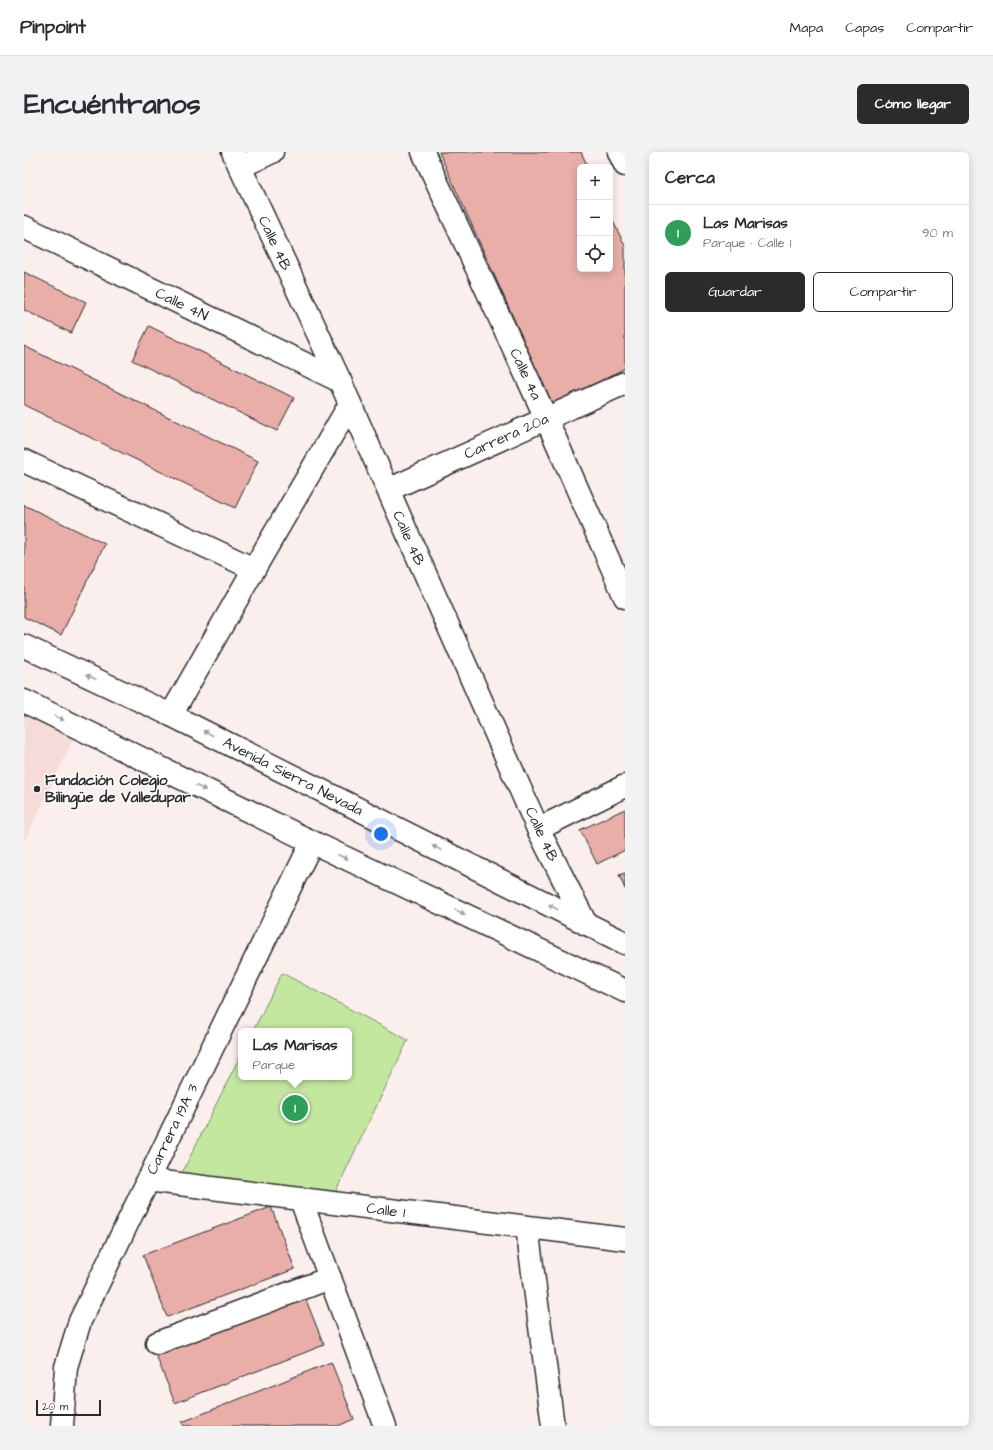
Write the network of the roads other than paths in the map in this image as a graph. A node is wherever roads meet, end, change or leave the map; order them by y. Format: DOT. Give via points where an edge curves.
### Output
graph roads {
  1 [pos="272,152"];
  2 [pos="423,152"];
  3 [pos="619,152"];
  4 [pos="236,159"];
  5 [pos="625,165"];
  6 [pos="24,228"];
  7 [pos="340,381"];
  8 [pos="625,383"];
  9 [pos="350,404"];
  10 [pos="546,418"];
  11 [pos="24,461"];
  12 [pos="388,490"];
  13 [pos="254,569"];
  14 [pos="625,597"];
  15 [pos="24,646"];
  16 [pos="24,701"];
  17 [pos="171,715"];
  18 [pos="625,786"];
  19 [pos="538,828"];
  20 [pos="312,842"];
  21 [pos="586,924"];
  22 [pos="625,943"];
  23 [pos="625,991"];
  24 [pos="147,1180"];
  25 [pos="301,1200"];
  26 [pos="527,1227"];
  27 [pos="625,1239"];
  28 [pos="330,1278"];
  29 [pos="158,1343"];
  30 [pos="62,1426"];
  31 [pos="385,1426"];
  32 [pos="553,1426"];
  1 -- 4 [label="street"];
  2 -- 10 [label="street, Calle 4a"];
  3 -- 5 [label="street"];
  4 -- 7 [label="street, Calle 4B"];
  6 -- 7 [label="street, Calle 4N"];
  7 -- 9 [label="street, Calle 4B"];
  8 -- 10 [label="street, Carrera 20a"];
  9 -- 12 [label="street, Calle 4B"];
  9 -- 13 [label="street"];
  10 -- 12 [label="street, Carrera 20a"];
  10 -- 14 [label="street, Calle 4a"];
  11 -- 13 [label="street"];
  12 -- 19 [label="street, Calle 4B"];
  13 -- 17 [label="street"];
  17 -- 15 [label="street, Avenida Sierra Nevada, one-way"];
  16 -- 20 [label="street, one-way"];
  21 -- 17 [label="street, Avenida Sierra Nevada, one-way"];
  18 -- 19 [label="street"];
  19 -- 21 [label="street, Calle 4B"];
  20 -- 23 [label="street, one-way"];
  20 -- 24 [label="street, Carrera 19A 3"];
  21 -- 22 [label="street, Avenida Sierra Nevada"];
  24 -- 25 [label="street, Calle 1"];
  24 -- 30 [label="street, Carrera 19A 3" via="80,1321 66,1367"];
  25 -- 26 [label="street, Calle 1"];
  25 -- 28 [label="street"];
  26 -- 27 [label="street, Calle 1"];
  26 -- 32 [label="street"];
  28 -- 29 [label="street"];
  28 -- 31 [label="street"];
}
